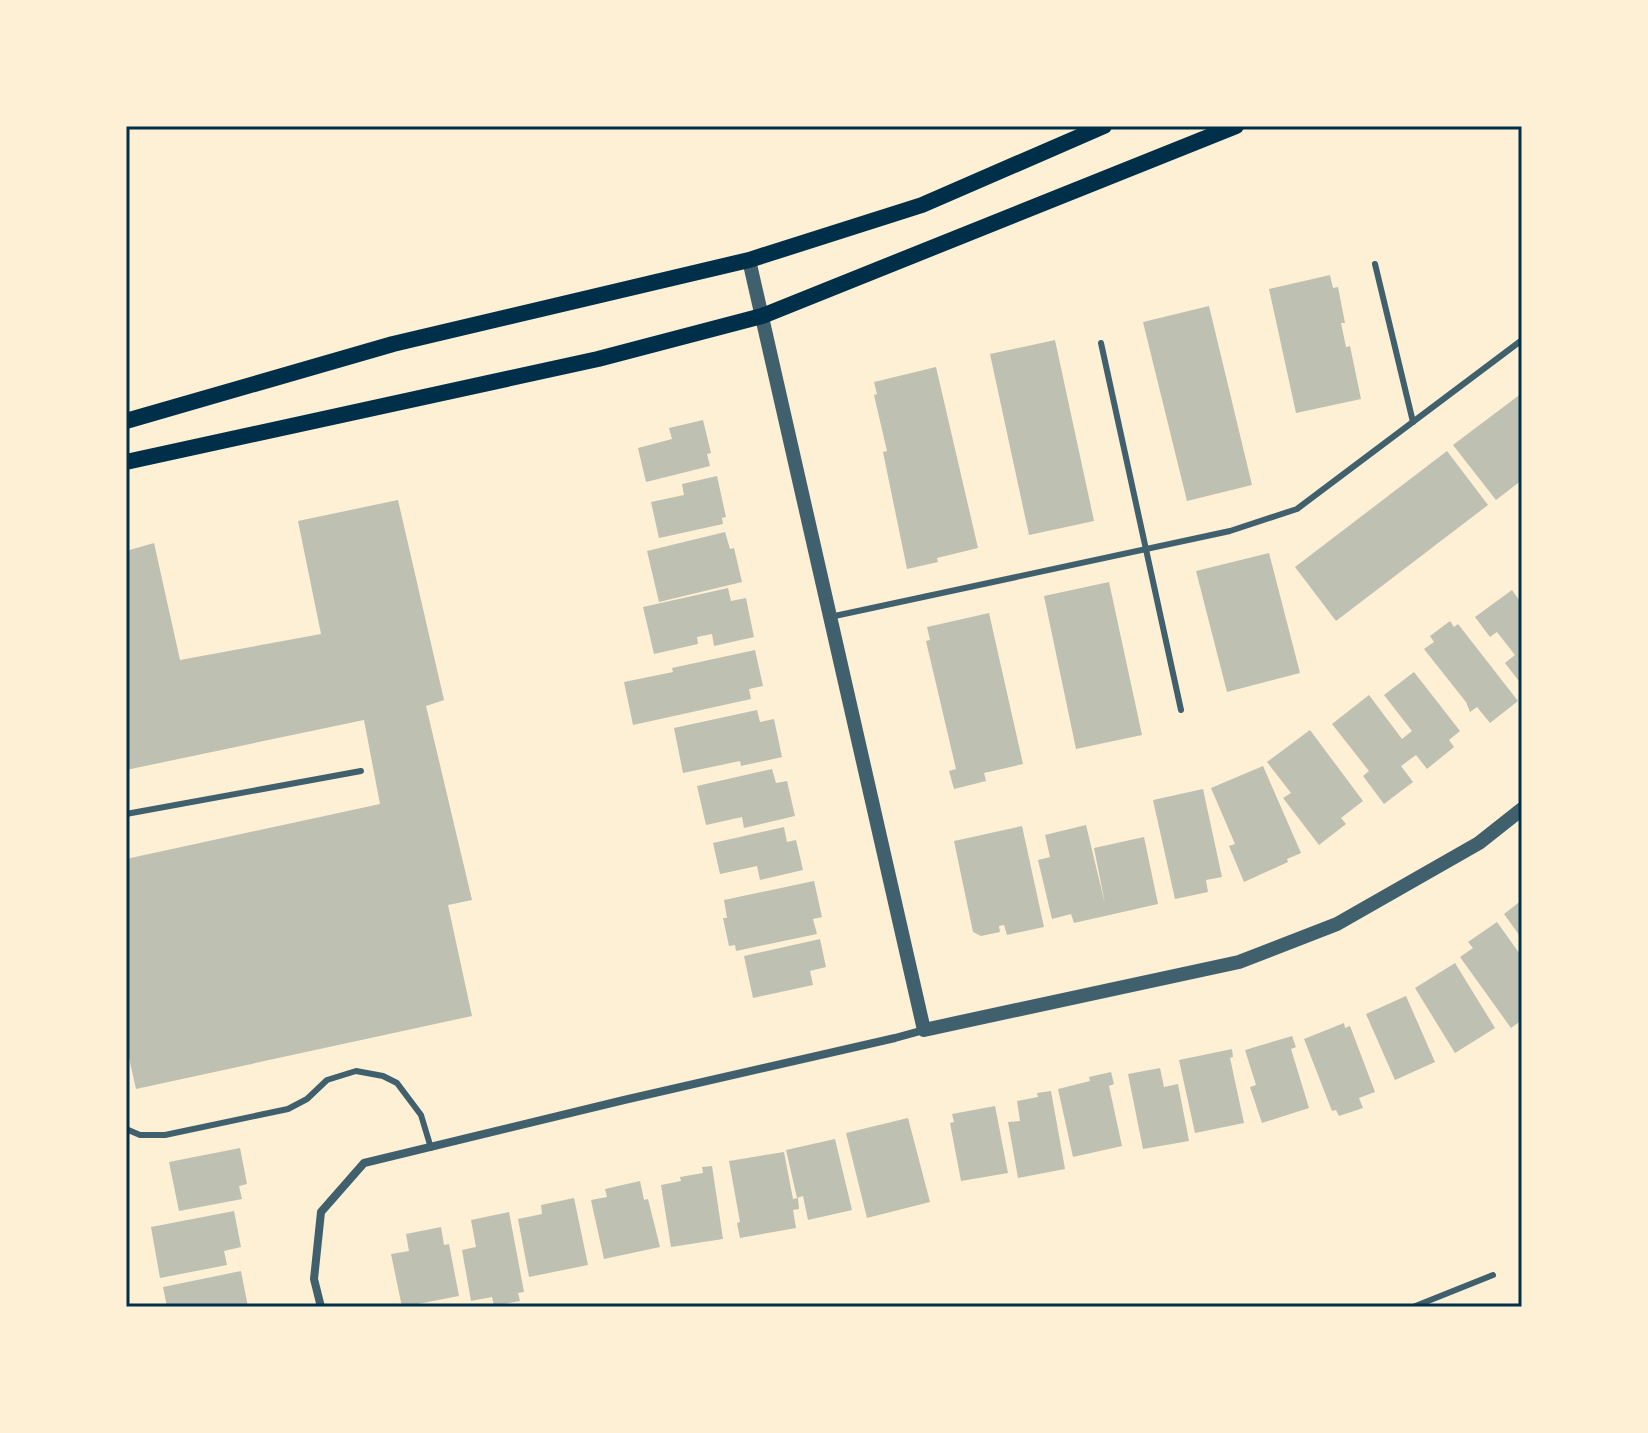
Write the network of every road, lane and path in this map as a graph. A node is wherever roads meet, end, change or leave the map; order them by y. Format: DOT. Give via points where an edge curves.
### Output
graph roads {
  1 [pos="1104,126"];
  2 [pos="1236,126"];
  3 [pos="749,260"];
  4 [pos="1375,264"];
  5 [pos="762,316"];
  6 [pos="1522,340"];
  7 [pos="1101,343"];
  8 [pos="126,421"];
  9 [pos="1413,422"];
  10 [pos="126,462"];
  11 [pos="1147,549"];
  12 [pos="830,617"];
  13 [pos="1181,710"];
  14 [pos="361,771"];
  15 [pos="1522,809"];
  16 [pos="126,814"];
  17 [pos="924,1030"];
  18 [pos="126,1129"];
  19 [pos="431,1148"];
  20 [pos="1493,1275"];
  21 [pos="321,1307"];
  22 [pos="1413,1307"];
  1 -- 3 [label="main road" via="922,205"];
  2 -- 5 [label="main road"];
  3 -- 5 [label="street"];
  3 -- 8 [label="main road" via="393,344"];
  4 -- 9 [label="lane"];
  5 -- 10 [label="main road" via="598,359"];
  5 -- 12 [label="street"];
  6 -- 9 [label="lane"];
  7 -- 11 [label="lane"];
  9 -- 11 [label="lane" via="1297,509"];
  11 -- 12 [label="lane"];
  11 -- 13 [label="lane"];
  12 -- 17 [label="street"];
  14 -- 16 [label="lane"];
  15 -- 17 [label="street" via="1479,843 1337,924 1239,962"];
  17 -- 19 [label="street"];
  18 -- 19 [label="lane" via="165,1135 288,1109 327,1080 356,1071 397,1083 421,1115"];
  19 -- 21 [label="street" via="364,1163 321,1212 314,1279"];
  20 -- 22 [label="lane"];
}
